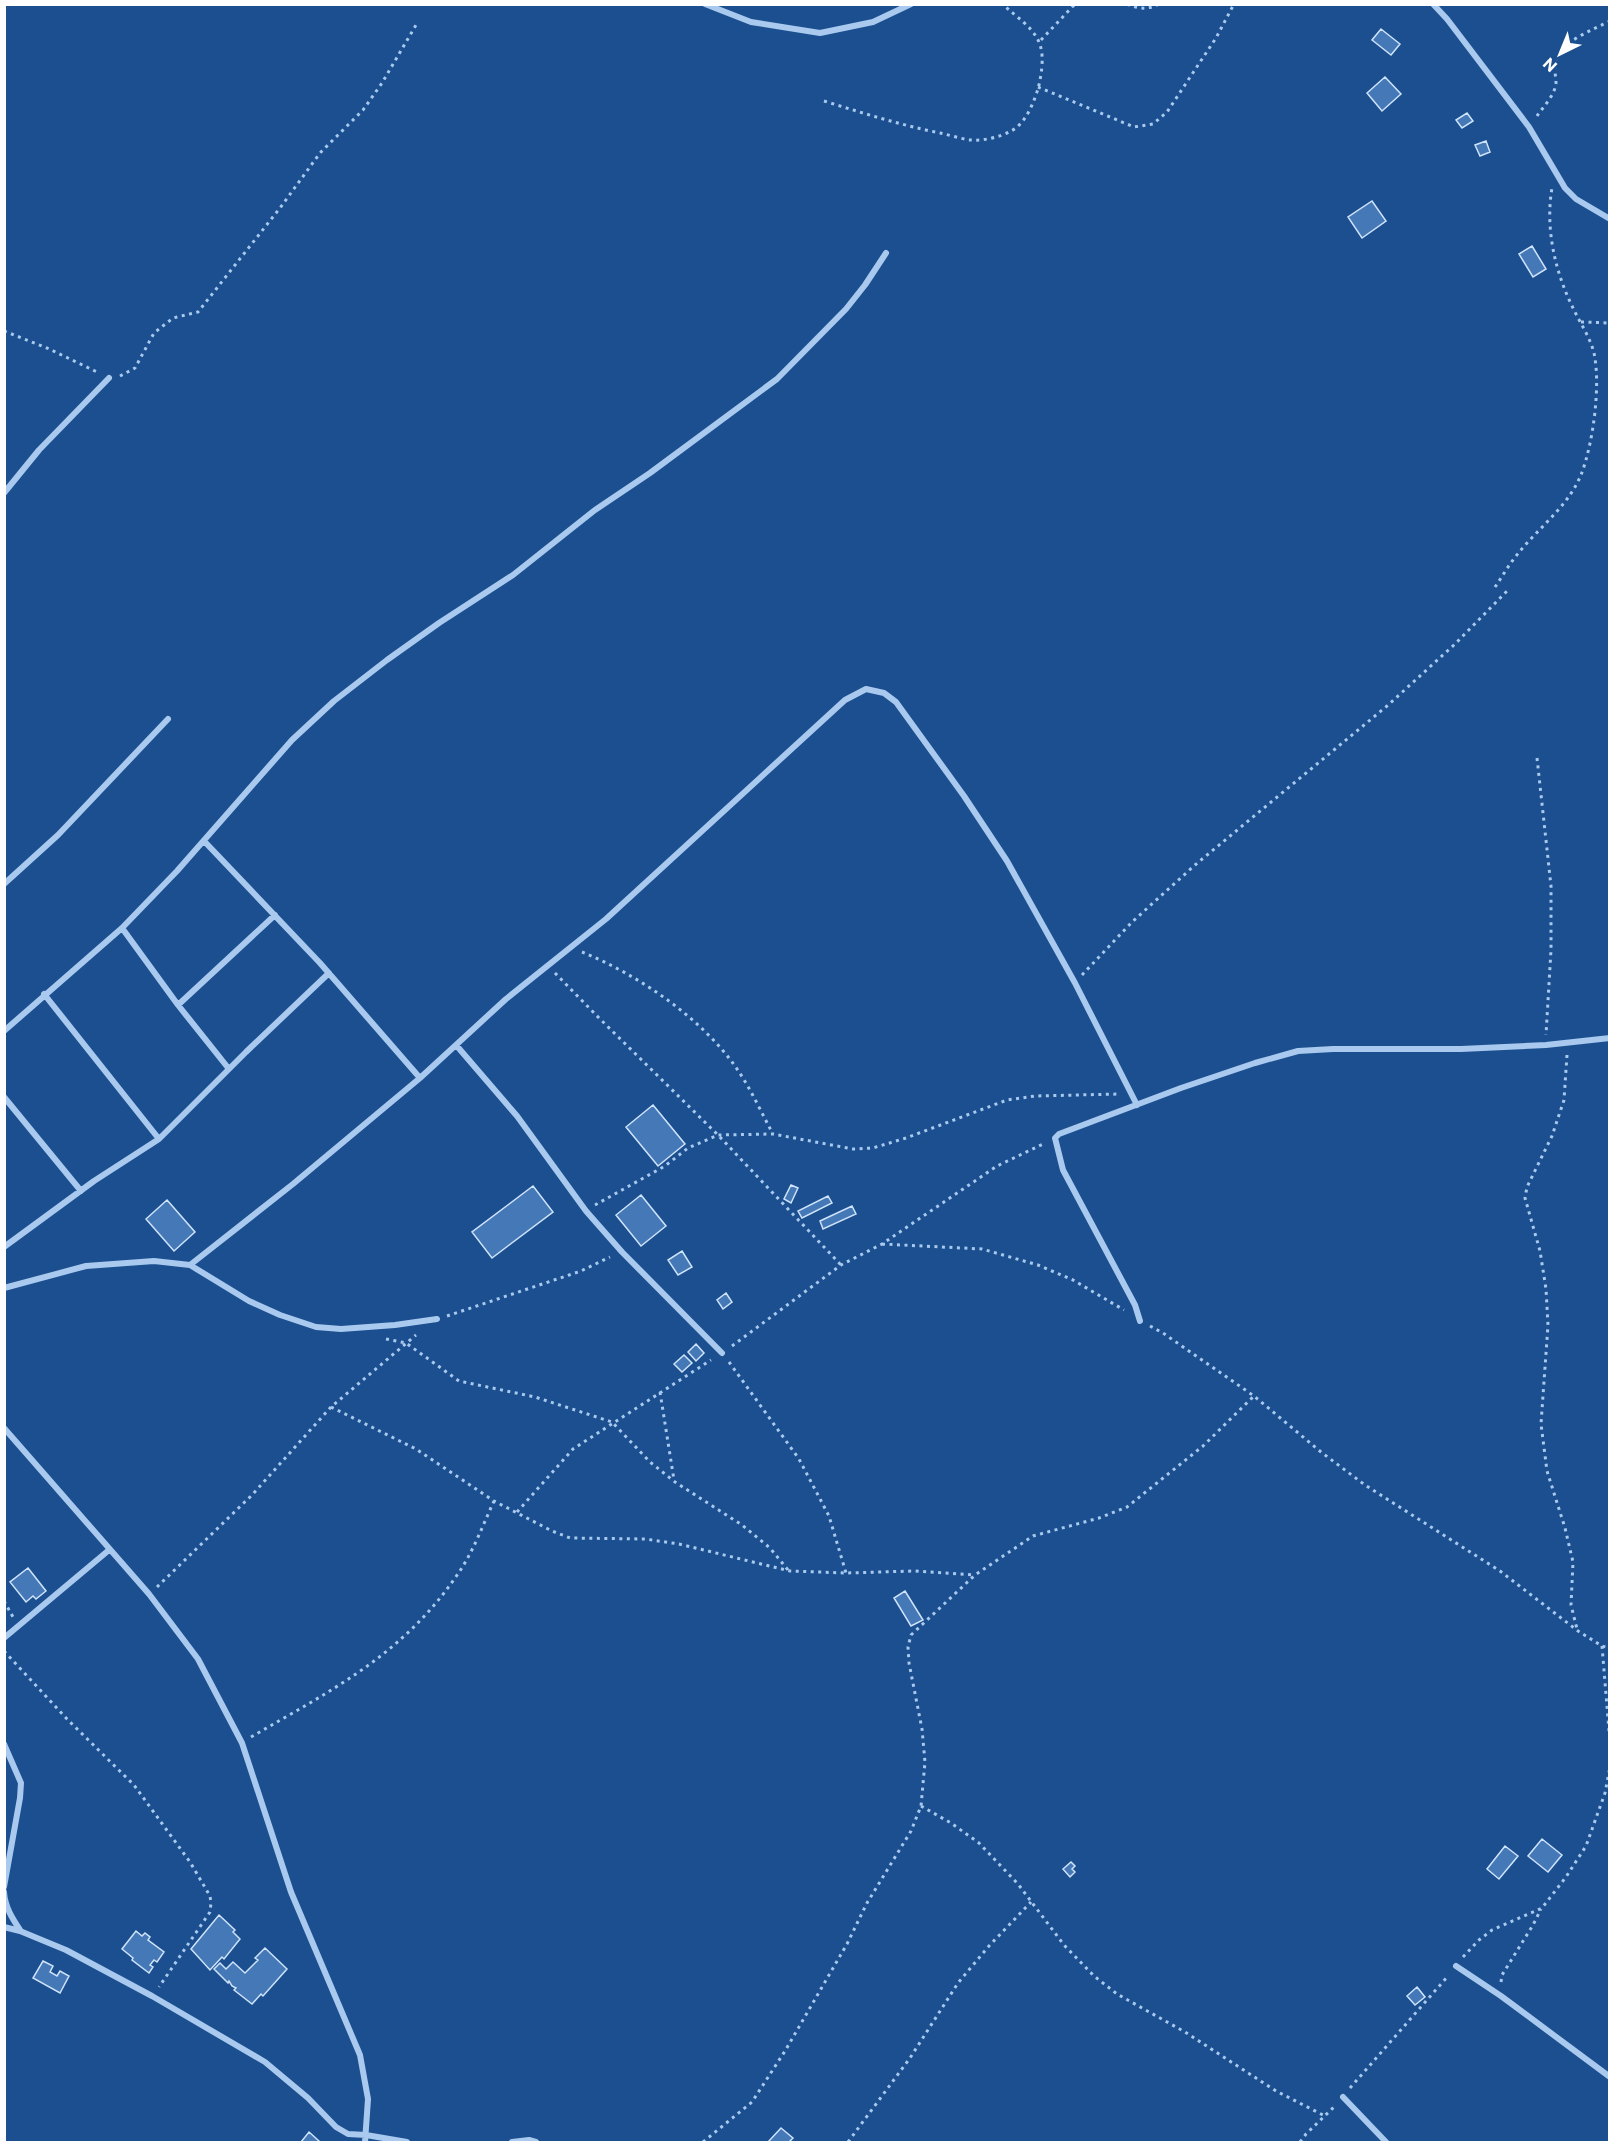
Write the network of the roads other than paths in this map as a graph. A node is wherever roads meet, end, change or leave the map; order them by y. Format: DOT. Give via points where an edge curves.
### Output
graph roads {
  1 [pos="705,4"];
  2 [pos="911,4"];
  3 [pos="1433,4"];
  4 [pos="1610,219"];
  5 [pos="886,253"];
  6 [pos="109,378"];
  7 [pos="4,493"];
  8 [pos="168,719"];
  9 [pos="204,841"];
  10 [pos="4,884"];
  11 [pos="275,915"];
  12 [pos="122,928"];
  13 [pos="329,974"];
  14 [pos="45,994"];
  15 [pos="178,1005"];
  16 [pos="4,1031"];
  17 [pos="1610,1038"];
  18 [pos="456,1045"];
  19 [pos="230,1069"];
  20 [pos="420,1078"];
  21 [pos="4,1096"];
  22 [pos="1137,1105"];
  23 [pos="159,1139"];
  24 [pos="81,1191"];
  25 [pos="4,1246"];
  26 [pos="190,1265"];
  27 [pos="4,1288"];
  28 [pos="437,1319"];
  29 [pos="1140,1321"];
  30 [pos="722,1353"];
  31 [pos="4,1428"];
  32 [pos="109,1550"];
  33 [pos="4,1638"];
  34 [pos="4,1744"];
  35 [pos="4,1887"];
  36 [pos="4,1892"];
  37 [pos="4,1927"];
  38 [pos="20,1931"];
  39 [pos="1456,1966"];
  40 [pos="1610,2077"];
  41 [pos="1343,2097"];
  42 [pos="366,2135"];
  43 [pos="365,2142"];
  44 [pos="407,2142"];
  45 [pos="512,2142"];
  46 [pos="536,2142"];
  47 [pos="1386,2142"];
  1 -- 2 [label="street" via="751,22 820,33 873,22"];
  3 -- 4 [label="street" via="1529,127 1565,188"];
  5 -- 9 [label="street" via="846,309 777,379 595,510 513,575 439,622 334,701 292,741"];
  6 -- 7 [label="street" via="39,450"];
  8 -- 10 [label="street" via="58,835"];
  9 -- 11 [label="street"];
  9 -- 12 [label="street"];
  11 -- 13 [label="street"];
  11 -- 15 [label="street"];
  12 -- 14 [label="street"];
  12 -- 15 [label="street"];
  13 -- 19 [label="street"];
  13 -- 20 [label="street"];
  14 -- 16 [label="street"];
  14 -- 23 [label="street"];
  15 -- 19 [label="street"];
  17 -- 22 [label="street" via="1461,1049 1298,1051"];
  18 -- 20 [label="street"];
  18 -- 22 [label="street" via="647,883 845,700 866,689 884,693 896,702 1007,861 1075,982"];
  18 -- 30 [label="street" via="517,1116 585,1211"];
  19 -- 23 [label="street"];
  20 -- 26 [label="street"];
  21 -- 24 [label="street"];
  22 -- 29 [label="street" via="1074,1127 1055,1138 1063,1170"];
  23 -- 24 [label="street"];
  24 -- 25 [label="street"];
  26 -- 27 [label="street" via="154,1261 86,1266"];
  26 -- 28 [label="street" via="249,1301 316,1327 341,1329"];
  31 -- 32 [label="street"];
  32 -- 33 [label="street"];
  32 -- 42 [label="street" via="149,1594 198,1659 242,1743 291,1892 360,2055 368,2099"];
  34 -- 35 [label="street" via="21,1783"];
  36 -- 38 [label="street" via="10,1915"];
  37 -- 38 [label="street"];
  38 -- 42 [label="street" via="66,1950 266,2062 336,2127 348,2134"];
  39 -- 40 [label="street"];
  41 -- 47 [label="street"];
  42 -- 43 [label="street"];
  42 -- 44 [label="street"];
  45 -- 46 [label="street"];
}
